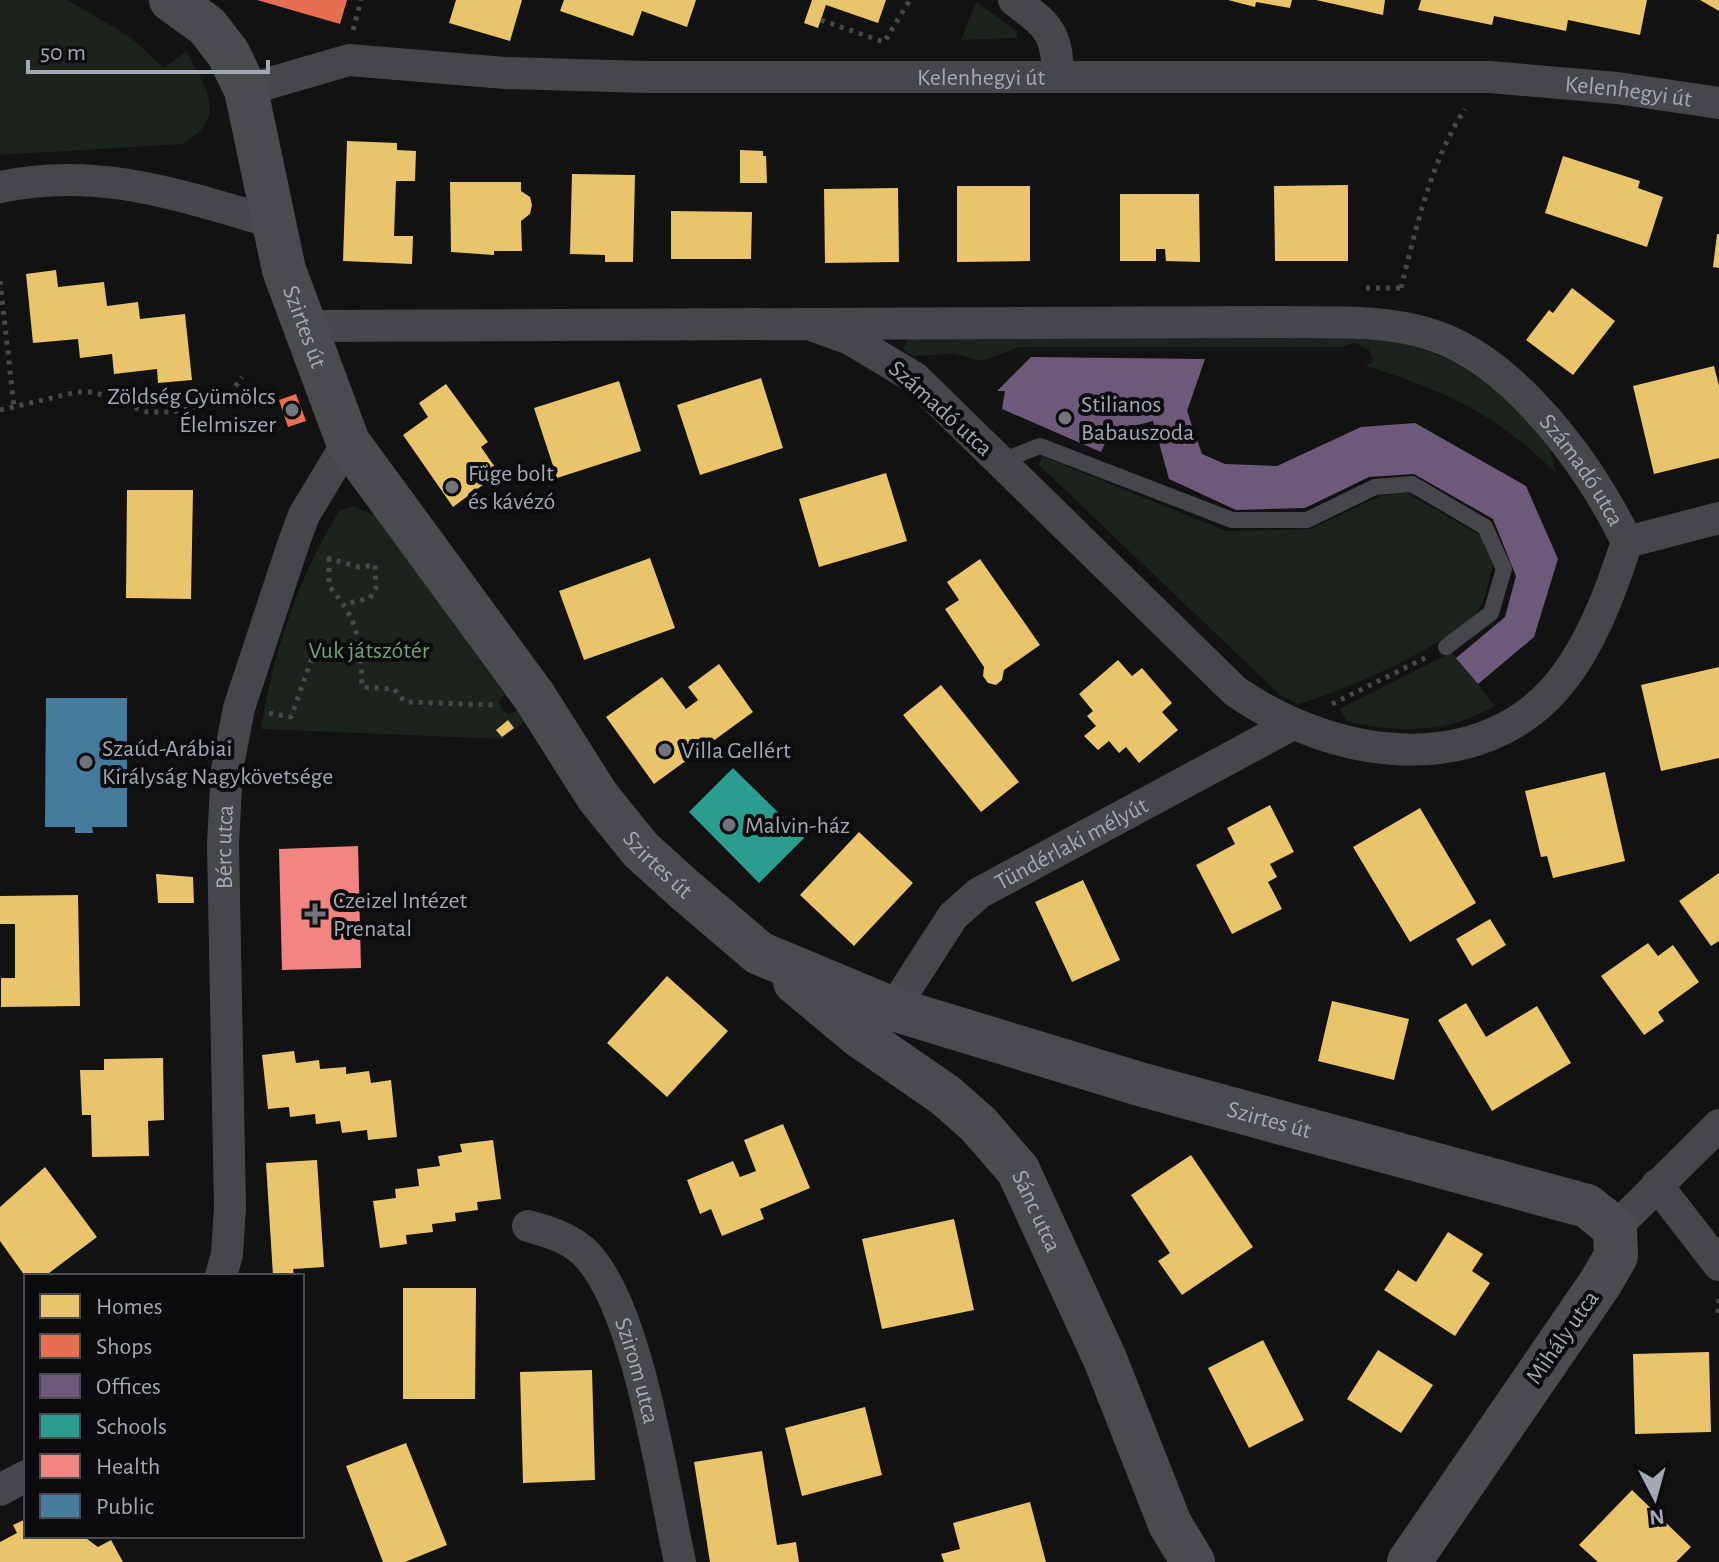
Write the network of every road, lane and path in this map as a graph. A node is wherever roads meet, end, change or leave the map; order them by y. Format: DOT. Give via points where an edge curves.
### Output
graph roads {
  1 [pos="171,0"];
  2 [pos="361,0"];
  3 [pos="910,0"];
  4 [pos="1014,0"];
  5 [pos="821,20"];
  6 [pos="351,35"];
  7 [pos="1058,76"];
  8 [pos="1490,77"];
  9 [pos="246,90"];
  10 [pos="1719,103"];
  11 [pos="0,187"];
  12 [pos="272,222"];
  13 [pos="0,281"];
  14 [pos="1401,288"];
  15 [pos="808,324"];
  16 [pos="305,326"];
  17 [pos="242,377"];
  18 [pos="14,407"];
  19 [pos="0,410"];
  20 [pos="348,442"];
  21 [pos="1001,461"];
  22 [pos="1719,518"];
  23 [pos="294,542"];
  24 [pos="1627,542"];
  25 [pos="329,558"];
  26 [pos="345,604"];
  27 [pos="1446,647"];
  28 [pos="361,660"];
  29 [pos="534,696"];
  30 [pos="239,708"];
  31 [pos="1291,725"];
  32 [pos="759,953"];
  33 [pos="893,1009"];
  34 [pos="1719,1125"];
  35 [pos="1657,1185"];
  36 [pos="528,1226"];
  37 [pos="1615,1228"];
  38 [pos="1719,1265"];
  39 [pos="222,1274"];
  40 [pos="1719,1299"];
  41 [pos="1718,1313"];
  42 [pos="24,1477"];
  43 [pos="0,1490"];
  44 [pos="680,1562"];
  45 [pos="1193,1562"];
  46 [pos="1409,1562"];
  1 -- 9 [label="street" via="207,26"];
  2 -- 6 [label="path"];
  3 -- 5 [label="path" via="884,42"];
  4 -- 7 [label="street" via="1046,24 1055,39"];
  7 -- 8 [label="street, Kelenhegyi út"];
  7 -- 9 [label="street, Kelenhegyi út" via="645,77 505,73 349,60"];
  8 -- 10 [label="street, Kelenhegyi út"];
  8 -- 14 [label="path" via="1453,127 1418,221"];
  9 -- 12 [label="street"];
  11 -- 12 [label="street" via="71,177 112,180"];
  12 -- 16 [label="street, Szirtes út"];
  13 -- 18 [label="path"];
  15 -- 16 [label="street, Számadó utca"];
  15 -- 21 [label="street, Számadó utca" via="850,339 915,378"];
  15 -- 24 [label="street, Számadó utca" via="1283,322 1387,325 1431,334 1495,371 1530,401 1610,506"];
  16 -- 20 [label="street, Szirtes út"];
  17 -- 18 [label="path" via="225,401 172,412 147,412 94,392"];
  18 -- 19 [label="path"];
  20 -- 23 [label="street, Bérc utca" via="304,515"];
  20 -- 29 [label="street, Szirtes út"];
  21 -- 27 [label="lane" via="1040,446 1232,520 1307,520 1375,487 1412,484 1485,527 1504,569 1491,613"];
  21 -- 31 [label="street, Számadó utca" via="1235,691"];
  22 -- 24 [label="street"];
  23 -- 25 [label="path"];
  23 -- 30 [label="street, Bérc utca"];
  24 -- 31 [label="street, Számadó utca" via="1606,602 1573,667 1551,693 1500,730 1433,749 1392,750"];
  25 -- 26 [label="path" via="329,586"];
  25 -- 26 [label="path" via="359,567 375,565 376,588 370,598"];
  26 -- 28 [label="path" via="360,632"];
  27 -- 31 [label="path"];
  28 -- 29 [label="path" via="362,687 394,689 405,702 499,705"];
  28 -- 30 [label="path" via="314,652 291,717"];
  29 -- 32 [label="street, Szirtes út" via="598,797 641,850"];
  30 -- 39 [label="street, Bérc utca" via="227,770 223,843 230,1208"];
  31 -- 33 [label="street, Tündérlaki mélyút" via="979,893 953,916"];
  32 -- 33 [label="street, Szirtes út"];
  32 -- 45 [label="street, Sánc utca" via="861,1037 945,1095 1018,1170 1099,1344 1170,1524"];
  33 -- 37 [label="street, Szirtes út" via="1143,1085 1587,1206"];
  34 -- 35 [label="street"];
  35 -- 37 [label="street"];
  35 -- 38 [label="street"];
  36 -- 44 [label="street, Szirom utca" via="563,1237 585,1253 617,1301 638,1370"];
  37 -- 46 [label="street, Mihály utca" via="1616,1256 1601,1282"];
  40 -- 41 [label="path"];
  42 -- 43 [label="street"];
}
